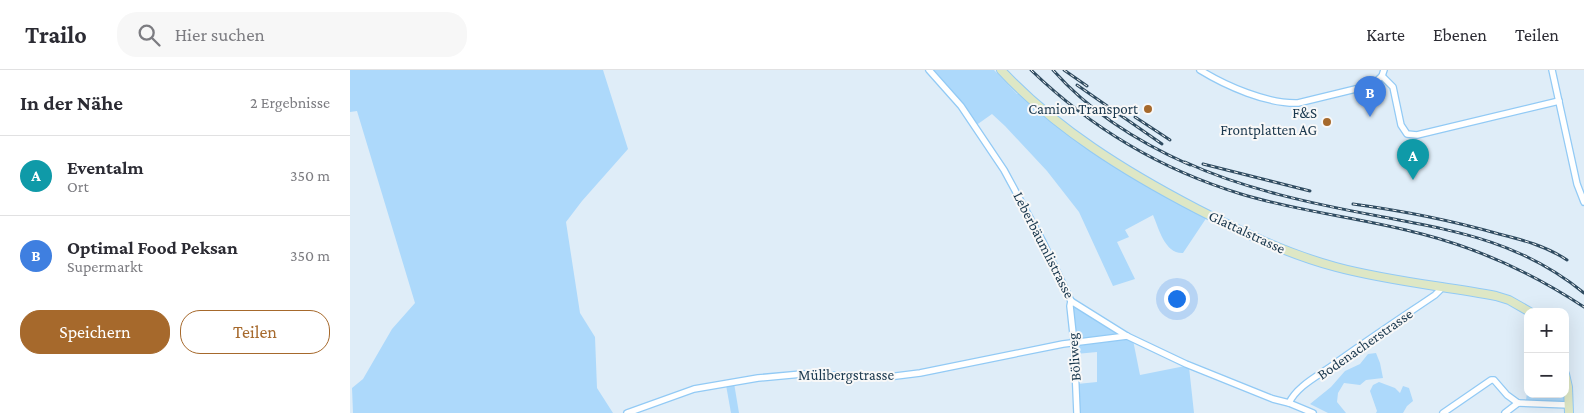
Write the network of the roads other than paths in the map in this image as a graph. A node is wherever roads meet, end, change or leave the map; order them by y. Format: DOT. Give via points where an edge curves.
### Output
graph roads {
  1 [pos="929,70"];
  2 [pos="1001,70"];
  3 [pos="1200,70"];
  4 [pos="1552,70"];
  5 [pos="1383,73"];
  6 [pos="1559,101"];
  7 [pos="1584,202"];
  8 [pos="1441,286"];
  9 [pos="1071,301"];
  10 [pos="1524,309"];
  11 [pos="1128,336"];
  12 [pos="1074,343"];
  13 [pos="1289,403"];
  14 [pos="1518,403"];
  15 [pos="1569,409"];
  16 [pos="626,413"];
  17 [pos="1077,413"];
  18 [pos="1314,413"];
  19 [pos="1442,413"];
  20 [pos="1505,413"];
  1 -- 9 [label="street, Leberbäumlistrasse" via="960,106 1004,170"];
  2 -- 8 [label="street, Glattalstrasse" via="1047,115 1079,139 1170,195 1253,237 1335,266"];
  3 -- 5 [label="street" via="1243,90 1287,103 1372,84"];
  4 -- 6 [label="street"];
  5 -- 6 [label="street" via="1393,86 1401,125 1407,134 1417,135"];
  6 -- 7 [label="street"];
  8 -- 10 [label="street, Glattalstrasse" via="1496,296"];
  8 -- 13 [label="street, Bodenacherstrasse" via="1435,295 1293,394"];
  9 -- 11 [label="street, Leberbäumlistrasse"];
  9 -- 12 [label="street, Böliweg"];
  11 -- 12 [label="street, Mülibergstrasse"];
  11 -- 13 [label="street, Leberbäumlistrasse" via="1186,364"];
  12 -- 16 [label="street, Mülibergstrasse" via="888,378 802,374 758,378 694,389"];
  12 -- 17 [label="street, Böliweg"];
  13 -- 18 [label="street, Leberbäumlistrasse"];
  14 -- 15 [label="street"];
  14 -- 19 [label="street" via="1491,380"];
  14 -- 20 [label="street"];
}
